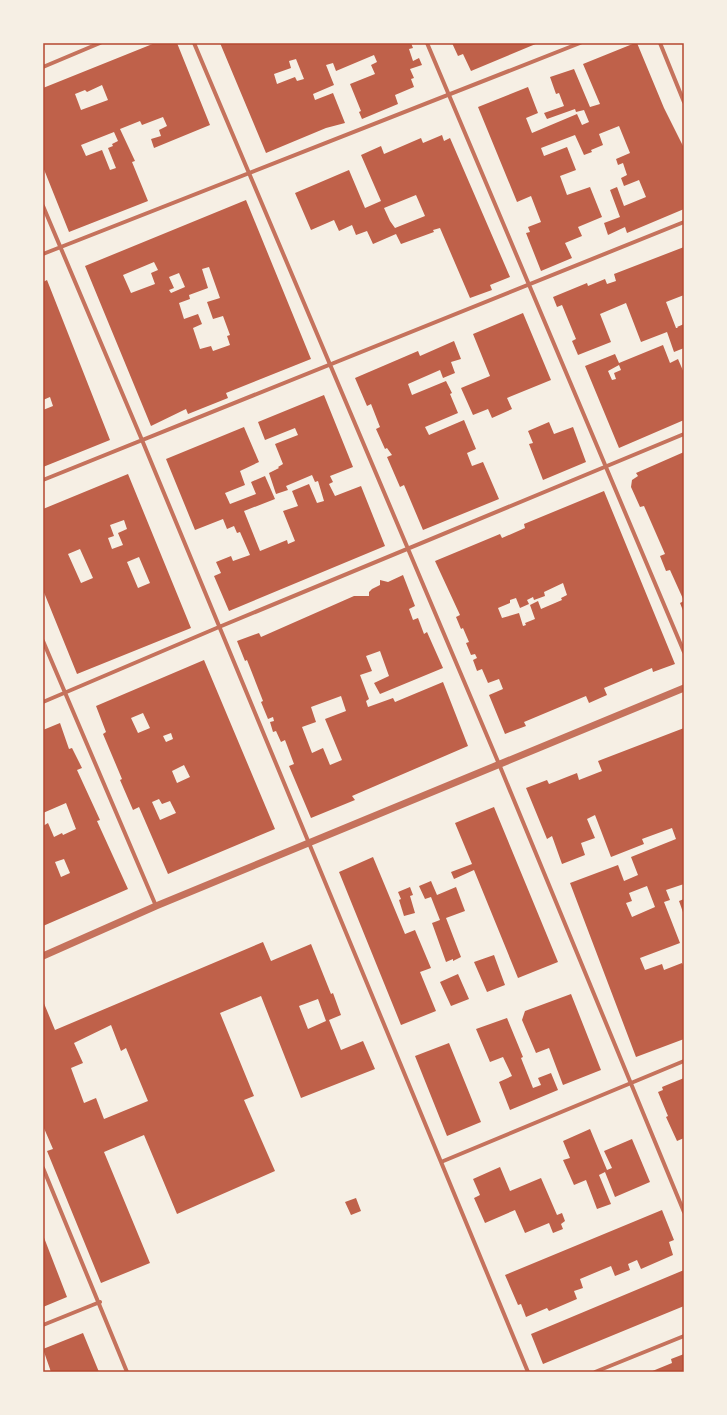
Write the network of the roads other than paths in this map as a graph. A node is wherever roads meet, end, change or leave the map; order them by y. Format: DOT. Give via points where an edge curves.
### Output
graph roads {
  1 [pos="100,43"];
  2 [pos="194,43"];
  3 [pos="427,43"];
  4 [pos="580,43"];
  5 [pos="660,43"];
  6 [pos="43,67"];
  7 [pos="449,94"];
  8 [pos="684,102"];
  9 [pos="250,172"];
  10 [pos="43,206"];
  11 [pos="684,222"];
  12 [pos="60,247"];
  13 [pos="43,254"];
  14 [pos="530,284"];
  15 [pos="330,364"];
  16 [pos="684,434"];
  17 [pos="142,440"];
  18 [pos="606,466"];
  19 [pos="43,480"];
  20 [pos="408,549"];
  21 [pos="219,628"];
  22 [pos="43,641"];
  23 [pos="684,652"];
  24 [pos="684,688"];
  25 [pos="65,693"];
  26 [pos="43,702"];
  27 [pos="499,764"];
  28 [pos="308,843"];
  29 [pos="156,906"];
  30 [pos="43,956"];
  31 [pos="684,1061"];
  32 [pos="631,1083"];
  33 [pos="441,1162"];
  34 [pos="43,1168"];
  35 [pos="684,1212"];
  36 [pos="100,1302"];
  37 [pos="43,1325"];
  38 [pos="684,1336"];
  39 [pos="127,1372"];
  40 [pos="528,1372"];
  41 [pos="595,1372"];
  1 -- 6 [label="street"];
  2 -- 9 [label="street"];
  3 -- 7 [label="street"];
  4 -- 7 [label="street"];
  5 -- 8 [label="street"];
  7 -- 9 [label="street"];
  7 -- 14 [label="street"];
  9 -- 12 [label="street"];
  9 -- 15 [label="street"];
  10 -- 12 [label="street"];
  11 -- 14 [label="street"];
  12 -- 13 [label="street"];
  12 -- 17 [label="street"];
  14 -- 15 [label="street"];
  14 -- 18 [label="street"];
  15 -- 17 [label="street"];
  15 -- 20 [label="street"];
  16 -- 18 [label="street"];
  17 -- 19 [label="street"];
  17 -- 21 [label="street"];
  18 -- 20 [label="street"];
  18 -- 23 [label="street"];
  20 -- 21 [label="street"];
  20 -- 27 [label="street"];
  21 -- 25 [label="street"];
  21 -- 28 [label="street"];
  22 -- 25 [label="street"];
  24 -- 27 [label="street"];
  25 -- 26 [label="street"];
  25 -- 29 [label="street"];
  27 -- 28 [label="street"];
  27 -- 32 [label="street"];
  28 -- 29 [label="street"];
  28 -- 33 [label="street"];
  29 -- 30 [label="street"];
  31 -- 32 [label="street"];
  32 -- 33 [label="street"];
  32 -- 35 [label="street"];
  33 -- 40 [label="street"];
  34 -- 36 [label="street"];
  36 -- 37 [label="street"];
  36 -- 39 [label="street"];
  38 -- 41 [label="street"];
}
